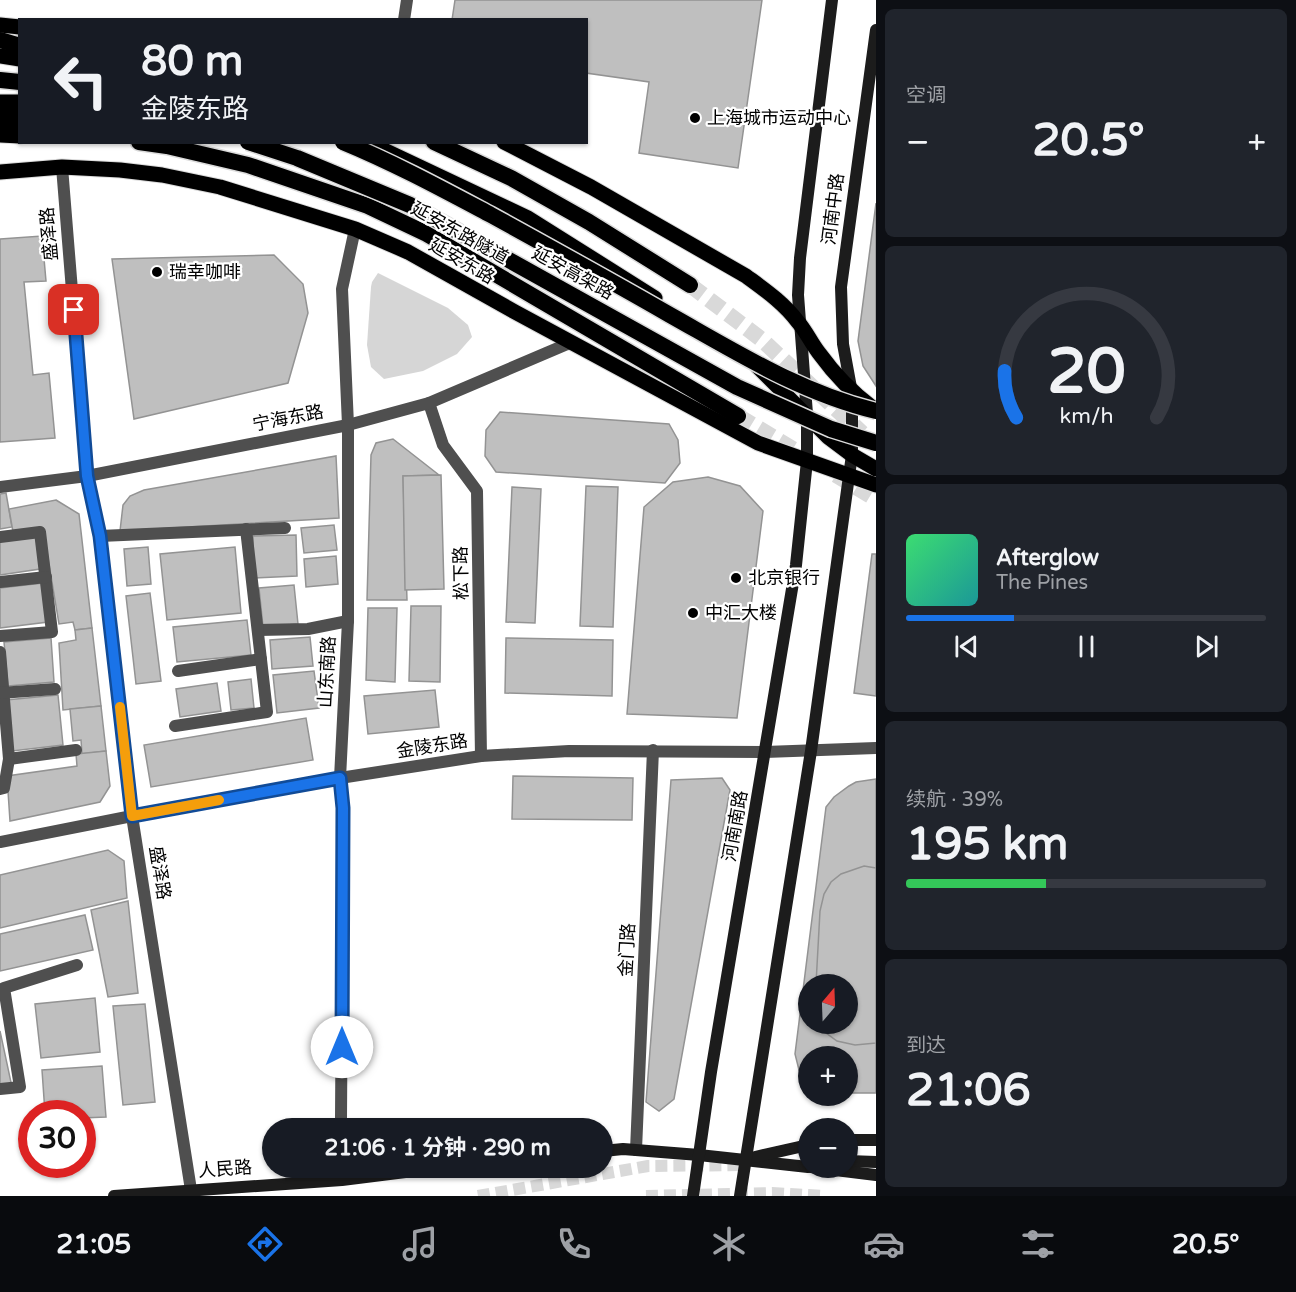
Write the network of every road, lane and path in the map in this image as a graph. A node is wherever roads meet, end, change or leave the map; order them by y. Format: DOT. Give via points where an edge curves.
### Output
graph roads {
  1 [pos="407,0"];
  2 [pos="832,0"];
  3 [pos="404,18"];
  4 [pos="0,25"];
  5 [pos="18,27"];
  6 [pos="876,30"];
  7 [pos="0,40"];
  8 [pos="18,45"];
  9 [pos="0,56"];
  10 [pos="18,58"];
  11 [pos="0,80"];
  12 [pos="18,82"];
  13 [pos="0,102"];
  14 [pos="18,102"];
  15 [pos="0,111"];
  16 [pos="18,113"];
  17 [pos="0,126"];
  18 [pos="18,128"];
  19 [pos="0,135"];
  20 [pos="18,136"];
  21 [pos="153,144"];
  22 [pos="254,144"];
  23 [pos="348,144"];
  24 [pos="372,144"];
  25 [pos="438,144"];
  26 [pos="508,144"];
  27 [pos="62,167"];
  28 [pos="0,172"];
  29 [pos="355,229"];
  30 [pos="690,285"];
  31 [pos="800,323"];
  32 [pos="572,342"];
  33 [pos="852,393"];
  34 [pos="876,401"];
  35 [pos="429,403"];
  36 [pos="876,411"];
  37 [pos="807,414"];
  38 [pos="738,416"];
  39 [pos="348,425"];
  40 [pos="876,442"];
  41 [pos="852,455"];
  42 [pos="807,461"];
  43 [pos="876,470"];
  44 [pos="87,476"];
  45 [pos="849,476"];
  46 [pos="876,485"];
  47 [pos="0,487"];
  48 [pos="285,528"];
  49 [pos="246,529"];
  50 [pos="100,536"];
  51 [pos="0,537"];
  52 [pos="46,577"];
  53 [pos="0,582"];
  54 [pos="348,621"];
  55 [pos="258,630"];
  56 [pos="0,636"];
  57 [pos="0,652"];
  58 [pos="261,660"];
  59 [pos="178,671"];
  60 [pos="55,689"];
  61 [pos="2,693"];
  62 [pos="176,726"];
  63 [pos="3,737"];
  64 [pos="876,748"];
  65 [pos="76,750"];
  66 [pos="653,750"];
  67 [pos="811,751"];
  68 [pos="765,752"];
  69 [pos="481,756"];
  70 [pos="9,759"];
  71 [pos="340,778"];
  72 [pos="0,789"];
  73 [pos="132,816"];
  74 [pos="0,842"];
  75 [pos="77,965"];
  76 [pos="0,1089"];
  77 [pos="341,1118"];
  78 [pos="858,1140"];
  79 [pos="876,1140"];
  80 [pos="798,1147"];
  81 [pos="636,1150"];
  82 [pos="613,1151"];
  83 [pos="699,1155"];
  84 [pos="745,1159"];
  85 [pos="798,1161"];
  86 [pos="858,1161"];
  87 [pos="876,1162"];
  88 [pos="798,1166"];
  89 [pos="858,1173"];
  90 [pos="876,1175"];
  91 [pos="358,1178"];
  92 [pos="191,1190"];
  93 [pos="114,1196"];
  94 [pos="693,1196"];
  95 [pos="740,1196"];
  1 -- 3 [label="street"];
  2 -- 31 [label="main road, 河南中路" via="800,258"];
  4 -- 5 [label="main road"];
  6 -- 33 [label="main road, 河南中路" via="842,287 843,344"];
  7 -- 8 [label="highway"];
  9 -- 10 [label="main road"];
  11 -- 12 [label="highway"];
  13 -- 14 [label="main road"];
  15 -- 16 [label="highway"];
  17 -- 18 [label="highway"];
  19 -- 20 [label="main road"];
  21 -- 38 [label="highway, 延安东路隧道" via="248,165 368,206 427,234"];
  22 -- 40 [label="highway, 延安高架路, bridge" via="410,205 738,387 831,429"];
  23 -- 36 [label="highway, 延安高架路, bridge" via="439,187 766,370 820,394"];
  24 -- 37 [label="main road" via="528,218 745,355"];
  25 -- 30 [label="highway" via="511,178"];
  26 -- 31 [label="main road" via="746,276 784,305"];
  27 -- 28 [label="main road, 延安东路"];
  27 -- 29 [label="main road, 延安东路" via="162,175 220,187"];
  27 -- 44 [label="street, 盛泽路"];
  29 -- 32 [label="main road, 延安东路" via="408,252"];
  29 -- 39 [label="street, 山东南路" via="342,289"];
  31 -- 33 [label="main road"];
  31 -- 37 [label="main road, 河南中路"];
  32 -- 35 [label="street, 宁海东路"];
  32 -- 42 [label="main road, 延安东路" via="758,443"];
  33 -- 34 [label="main road"];
  33 -- 36 [label="main road"];
  33 -- 41 [label="main road, 河南中路"];
  35 -- 39 [label="street, 宁海东路"];
  35 -- 69 [label="street, 松下路" via="443,445 477,491"];
  37 -- 41 [label="main road"];
  37 -- 42 [label="main road, 河南南路"];
  39 -- 44 [label="street, 宁海东路"];
  39 -- 54 [label="street, 山东南路"];
  41 -- 43 [label="main road"];
  41 -- 45 [label="main road, 河南中路"];
  42 -- 45 [label="main road, 延安东路"];
  42 -- 68 [label="main road, 河南南路" via="796,565"];
  44 -- 47 [label="street, 宁海东路"];
  44 -- 50 [label="street, 盛泽路"];
  45 -- 46 [label="main road, 延安东路"];
  45 -- 67 [label="main road"];
  48 -- 49 [label="street"];
  49 -- 50 [label="street"];
  49 -- 55 [label="street"];
  50 -- 73 [label="street, 盛泽路"];
  51 -- 52 [label="street" via="40,532"];
  52 -- 53 [label="street"];
  52 -- 56 [label="street" via="52,632"];
  54 -- 55 [label="street" via="308,629"];
  54 -- 71 [label="street, 山东南路"];
  55 -- 58 [label="street"];
  57 -- 61 [label="street"];
  58 -- 59 [label="street"];
  58 -- 62 [label="street" via="267,712"];
  60 -- 61 [label="street"];
  61 -- 63 [label="street"];
  63 -- 70 [label="street"];
  64 -- 67 [label="street, 金陵东路"];
  65 -- 70 [label="street"];
  66 -- 68 [label="street, 金陵东路"];
  66 -- 69 [label="street, 金陵东路"];
  66 -- 81 [label="street, 金门路"];
  67 -- 68 [label="street, 金陵东路"];
  67 -- 84 [label="main road"];
  68 -- 83 [label="main road, 河南南路"];
  69 -- 71 [label="street, 金陵东路"];
  70 -- 72 [label="street" via="4,788"];
  71 -- 73 [label="street, 金陵东路"];
  71 -- 77 [label="street, 山东南路"];
  73 -- 74 [label="street, 金陵东路"];
  73 -- 92 [label="street, 盛泽路"];
  75 -- 76 [label="street" via="4,988 20,1087"];
  78 -- 79 [label="main road"];
  80 -- 84 [label="main road"];
  81 -- 82 [label="main road"];
  81 -- 83 [label="main road"];
  83 -- 84 [label="main road"];
  83 -- 94 [label="main road, 河南南路"];
  84 -- 85 [label="main road"];
  84 -- 88 [label="main road"];
  84 -- 95 [label="main road"];
  86 -- 87 [label="main road"];
  89 -- 90 [label="main road"];
  91 -- 92 [label="main road, 人民路"];
  92 -- 93 [label="main road, 人民路"];
}
